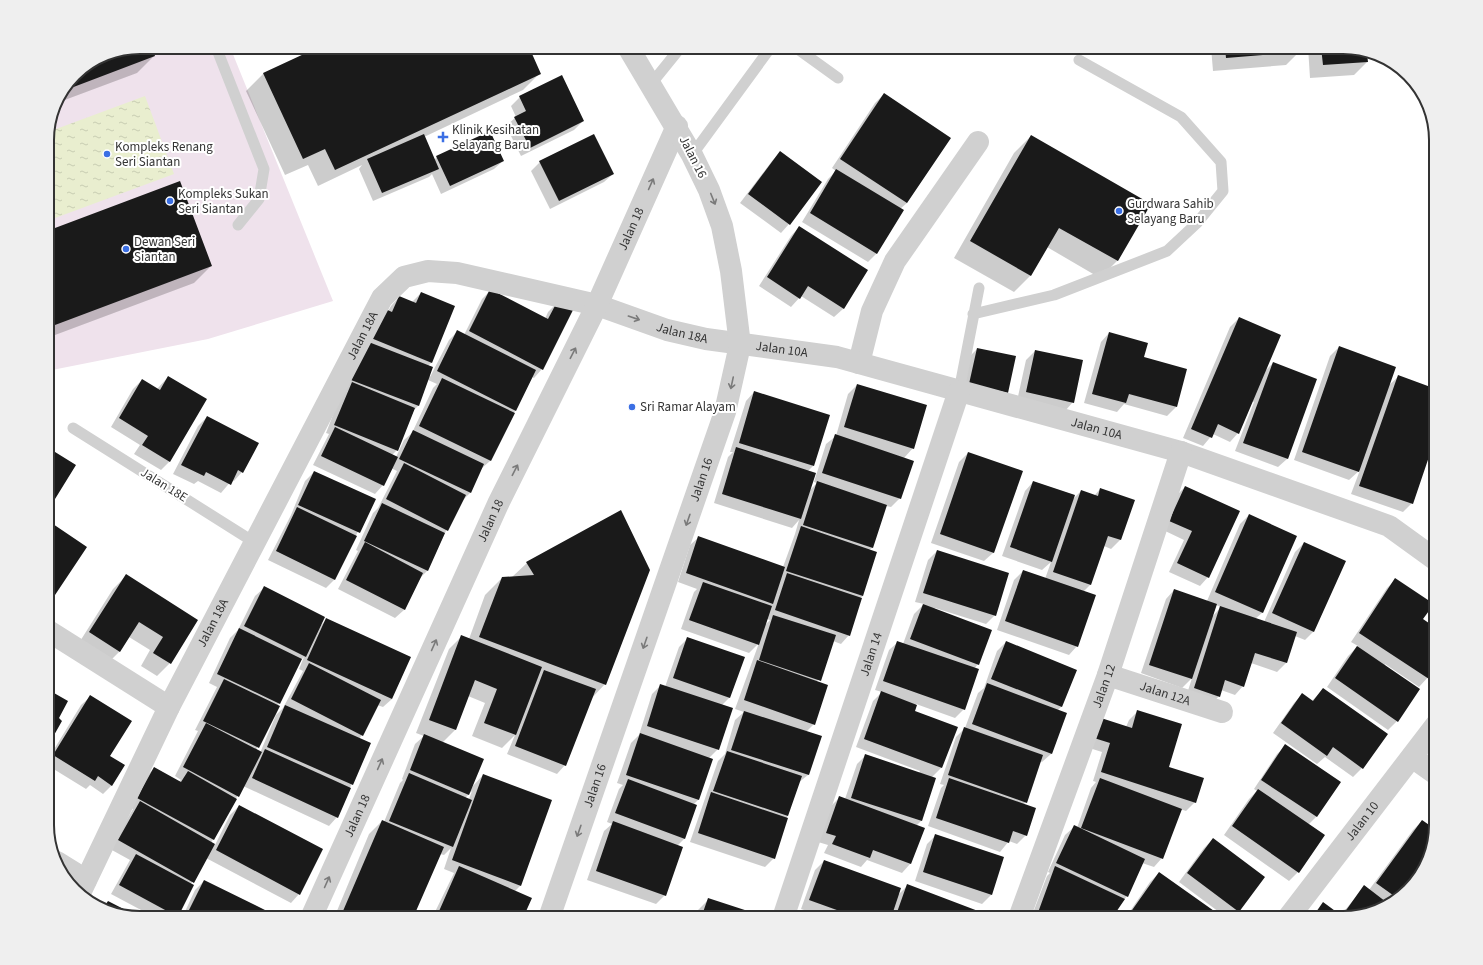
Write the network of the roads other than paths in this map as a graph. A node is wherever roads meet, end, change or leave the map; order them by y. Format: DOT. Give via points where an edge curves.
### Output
graph roads {
  1 [pos="219,54"];
  2 [pos="632,54"];
  3 [pos="675,54"];
  4 [pos="766,54"];
  5 [pos="805,54"];
  6 [pos="1079,60"];
  7 [pos="838,78"];
  8 [pos="651,84"];
  9 [pos="677,126"];
  10 [pos="978,142"];
  11 [pos="692,155"];
  12 [pos="238,225"];
  13 [pos="979,288"];
  14 [pos="597,305"];
  15 [pos="973,314"];
  16 [pos="740,345"];
  17 [pos="859,363"];
  18 [pos="959,391"];
  19 [pos="73,428"];
  20 [pos="1181,452"];
  21 [pos="254,542"];
  22 [pos="1429,555"];
  23 [pos="54,634"];
  24 [pos="1108,675"];
  25 [pos="169,706"];
  26 [pos="1222,712"];
  27 [pos="1429,734"];
  28 [pos="1412,757"];
  29 [pos="1429,769"];
  30 [pos="69,873"];
  31 [pos="83,886"];
  32 [pos="314,911"];
  33 [pos="551,911"];
  34 [pos="785,911"];
  35 [pos="1022,911"];
  36 [pos="1293,911"];
  1 -- 12 [label="lane" via="264,169 259,199"];
  2 -- 8 [label="street, Jalan 16"];
  3 -- 8 [label="lane"];
  4 -- 11 [label="lane"];
  5 -- 7 [label="lane"];
  6 -- 15 [label="lane" via="1181,117 1222,162 1223,191 1197,224 1167,251 1054,295"];
  8 -- 9 [label="street, Jalan 16"];
  9 -- 11 [label="street, Jalan 16"];
  14 -- 9 [label="street, Jalan 18, one-way"];
  10 -- 17 [label="street" via="895,261 872,311"];
  11 -- 16 [label="street, Jalan 16, one-way" via="722,226 731,271"];
  13 -- 15 [label="lane"];
  14 -- 16 [label="street, Jalan 18A, one-way" via="667,330"];
  14 -- 21 [label="street, Jalan 18A" via="457,273 428,270 404,277 382,298"];
  32 -- 14 [label="street, Jalan 18, one-way" via="498,504"];
  15 -- 18 [label="lane"];
  16 -- 17 [label="street, Jalan 10A"];
  16 -- 33 [label="street, Jalan 16, one-way" via="725,412"];
  17 -- 18 [label="street, Jalan 10A"];
  18 -- 20 [label="street, Jalan 10A"];
  18 -- 34 [label="street, Jalan 14"];
  19 -- 21 [label="lane, Jalan 18E"];
  20 -- 22 [label="street, Jalan 10A" via="1389,526"];
  20 -- 24 [label="street, Jalan 12"];
  21 -- 25 [label="street, Jalan 18A"];
  23 -- 25 [label="street"];
  24 -- 26 [label="street, Jalan 12A"];
  24 -- 35 [label="street, Jalan 12"];
  25 -- 31 [label="street, Jalan 18A"];
  27 -- 28 [label="street, Jalan 10"];
  28 -- 29 [label="street"];
  28 -- 36 [label="street, Jalan 10"];
  30 -- 31 [label="street"];
}
